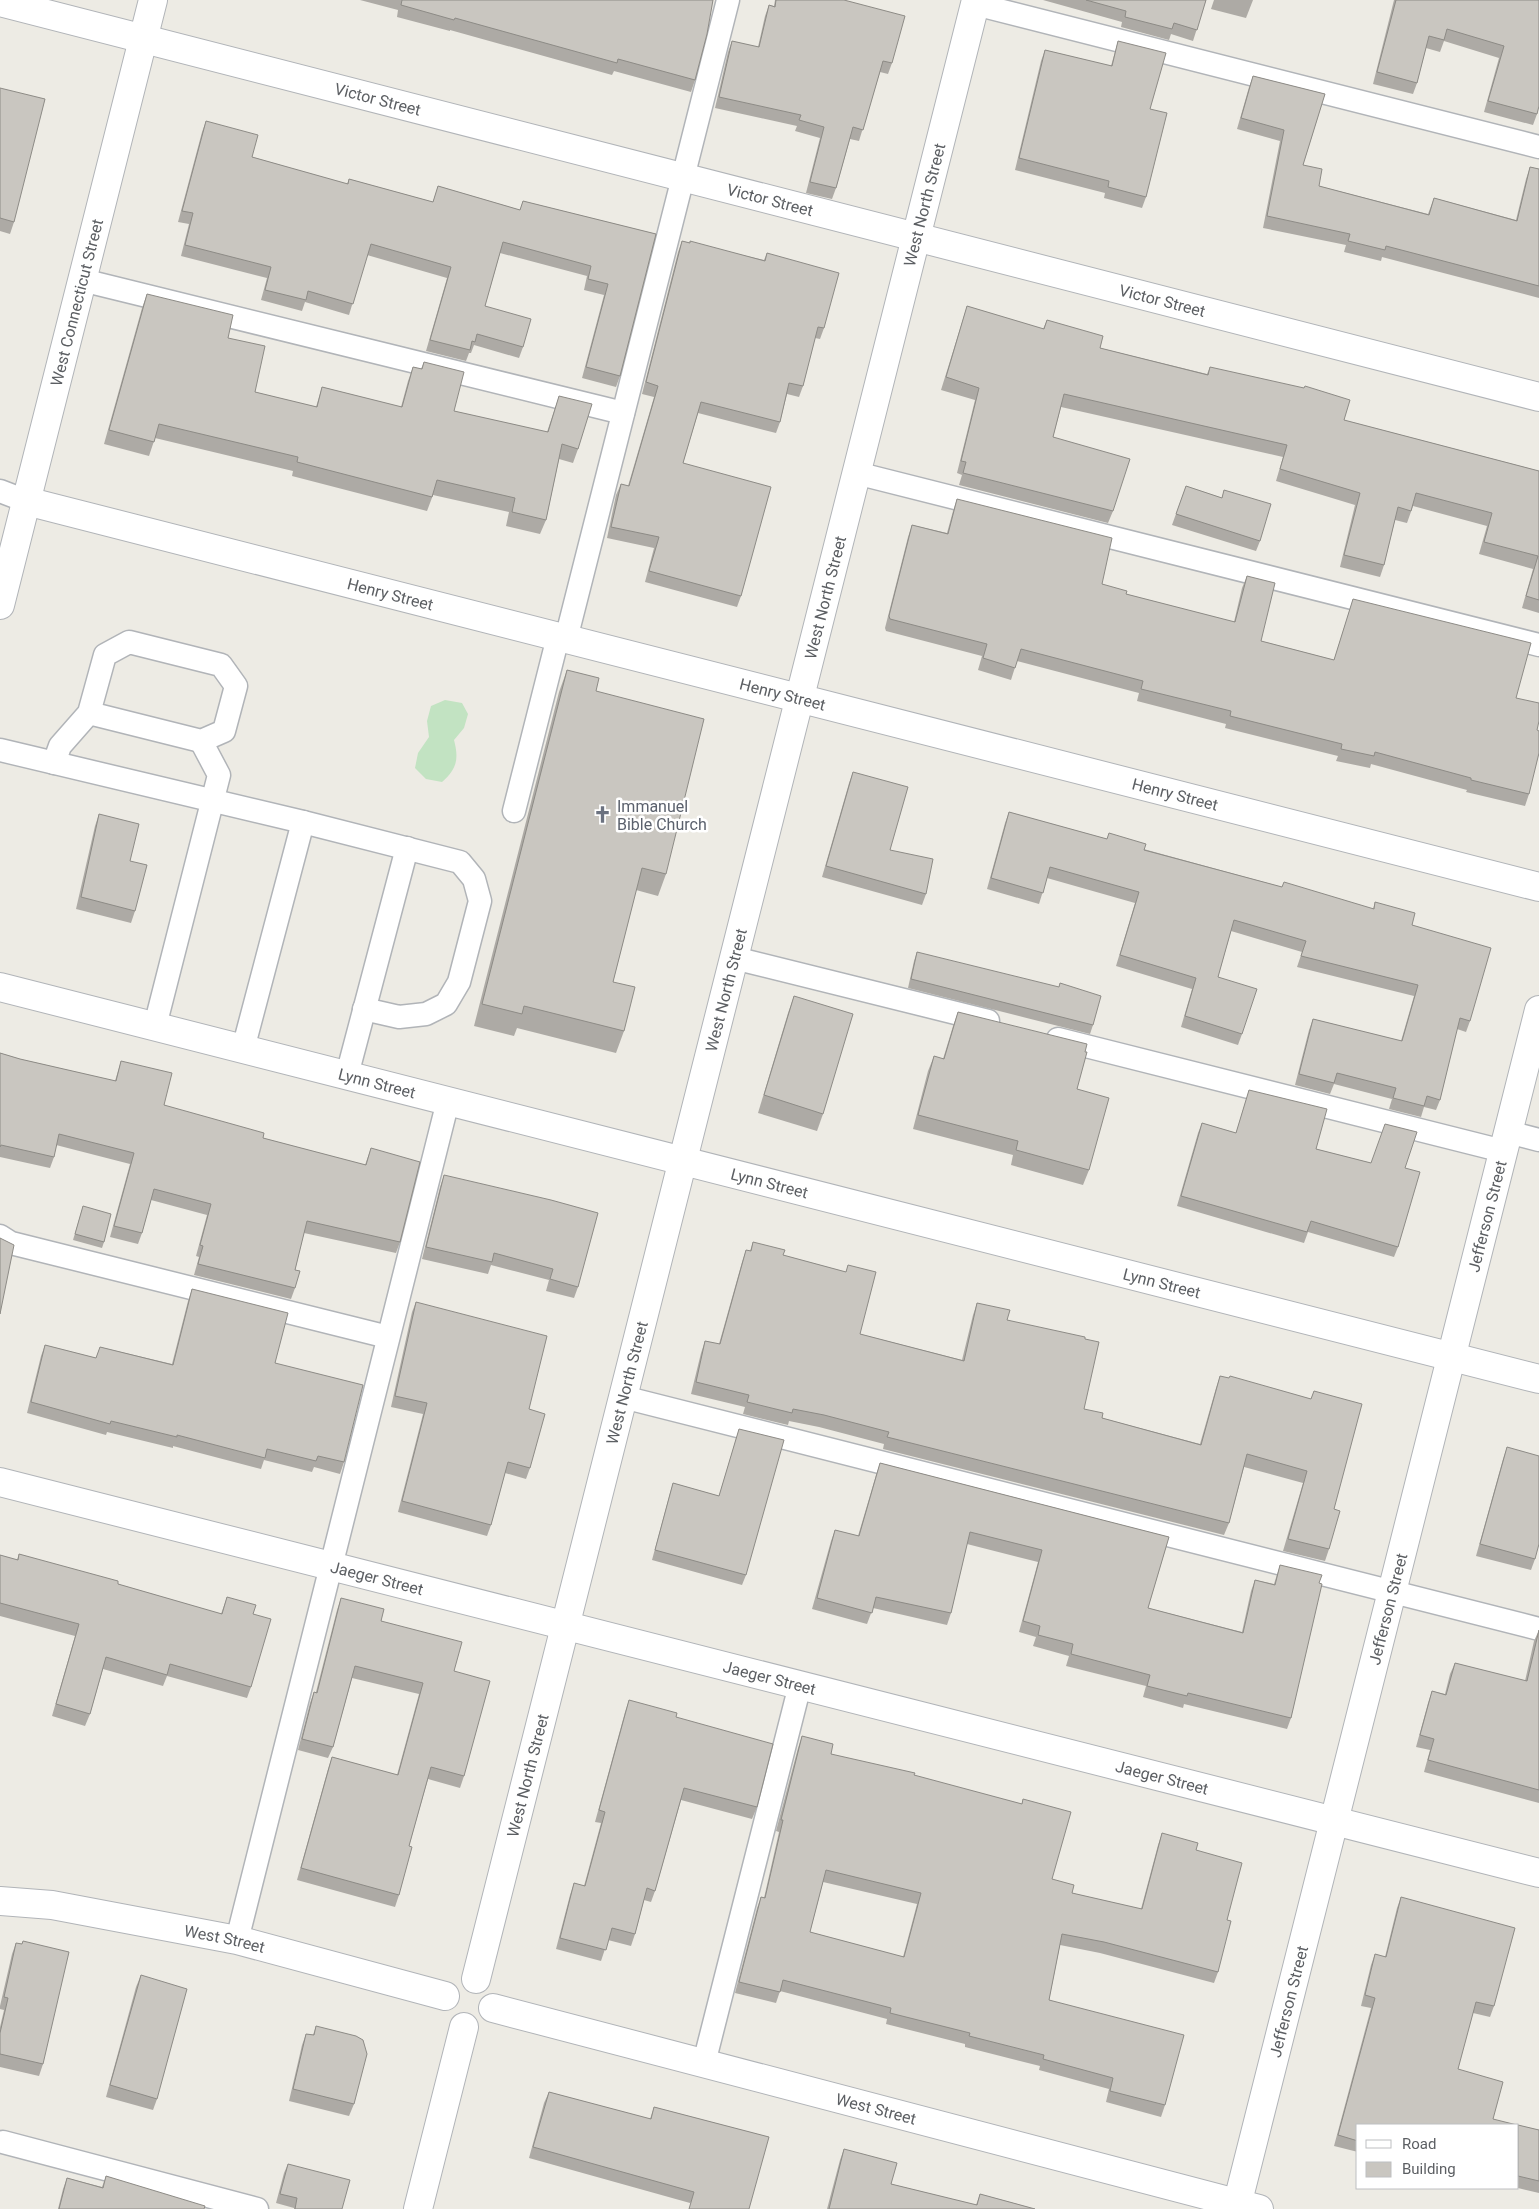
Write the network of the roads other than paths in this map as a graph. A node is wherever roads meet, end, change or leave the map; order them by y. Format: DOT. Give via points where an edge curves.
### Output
graph roads {
  1 [pos="153,0"];
  2 [pos="728,0"];
  3 [pos="0,2"];
  4 [pos="976,2"];
  5 [pos="143,39"];
  6 [pos="1539,148"];
  7 [pos="683,178"];
  8 [pos="916,237"];
  9 [pos="82,280"];
  10 [pos="1539,397"];
  11 [pos="623,413"];
  12 [pos="856,473"];
  13 [pos="0,491"];
  14 [pos="26,502"];
  15 [pos="0,604"];
  16 [pos="562,638"];
  17 [pos="1539,645"];
  18 [pos="800,698"];
  19 [pos="89,713"];
  20 [pos="201,741"];
  21 [pos="0,750"];
  22 [pos="54,762"];
  23 [pos="212,801"];
  24 [pos="514,811"];
  25 [pos="303,822"];
  26 [pos="407,848"];
  27 [pos="1539,887"];
  28 [pos="734,958"];
  29 [pos="0,987"];
  30 [pos="364,1009"];
  31 [pos="1539,1010"];
  32 [pos="1003,1025"];
  33 [pos="155,1026"];
  34 [pos="1042,1035"];
  35 [pos="243,1049"];
  36 [pos="347,1075"];
  37 [pos="448,1101"];
  38 [pos="1539,1140"];
  39 [pos="1506,1141"];
  40 [pos="683,1161"];
  41 [pos="0,1236"];
  42 [pos="388,1338"];
  43 [pos="1452,1356"];
  44 [pos="1539,1379"];
  45 [pos="624,1396"];
  46 [pos="0,1482"];
  47 [pos="331,1566"];
  48 [pos="1392,1592"];
  49 [pos="565,1626"];
  50 [pos="1539,1629"];
  51 [pos="800,1685"];
  52 [pos="1334,1821"];
  53 [pos="1539,1873"];
  54 [pos="0,1901"];
  55 [pos="237,1940"];
  56 [pos="476,1979"];
  57 [pos="445,1996"];
  58 [pos="493,2008"];
  59 [pos="464,2027"];
  60 [pos="704,2063"];
  61 [pos="3,2142"];
  62 [pos="1244,2207"];
  63 [pos="257,2209"];
  64 [pos="418,2209"];
  1 -- 5 [label="street, West Connecticut Street"];
  2 -- 7 [label="lane"];
  3 -- 5 [label="street, Victor Street"];
  4 -- 6 [label="lane"];
  4 -- 8 [label="street, West North Street"];
  5 -- 7 [label="street, Victor Street"];
  5 -- 9 [label="street, West Connecticut Street"];
  7 -- 8 [label="street, Victor Street"];
  7 -- 11 [label="lane"];
  8 -- 10 [label="street, Victor Street"];
  8 -- 12 [label="street, West North Street"];
  9 -- 11 [label="lane"];
  9 -- 14 [label="street, West Connecticut Street"];
  11 -- 16 [label="lane"];
  12 -- 17 [label="lane"];
  12 -- 18 [label="street, West North Street"];
  13 -- 14 [label="lane"];
  14 -- 15 [label="street, West Connecticut Street"];
  14 -- 16 [label="street, Henry Street"];
  16 -- 18 [label="street, Henry Street"];
  16 -- 24 [label="lane"];
  18 -- 27 [label="street, Henry Street"];
  18 -- 28 [label="street, West North Street"];
  19 -- 20 [label="lane"];
  19 -- 20 [label="lane" via="105,654 129,642 221,665 236,686 224,731"];
  19 -- 22 [label="lane" via="60,746"];
  20 -- 23 [label="lane" via="219,775"];
  21 -- 22 [label="lane"];
  22 -- 23 [label="lane"];
  23 -- 25 [label="lane"];
  23 -- 33 [label="lane"];
  25 -- 26 [label="lane"];
  25 -- 35 [label="lane"];
  26 -- 30 [label="lane"];
  26 -- 30 [label="lane" via="460,862 474,879 480,902 459,982 446,1004 426,1014 398,1017"];
  28 -- 32 [label="lane"];
  28 -- 40 [label="street, West North Street"];
  29 -- 33 [label="street, Lynn Street"];
  30 -- 36 [label="lane"];
  31 -- 39 [label="street, Jefferson Street"];
  33 -- 35 [label="street, Lynn Street"];
  34 -- 39 [label="lane"];
  35 -- 36 [label="street, Lynn Street"];
  36 -- 37 [label="street, Lynn Street"];
  37 -- 40 [label="street, Lynn Street"];
  37 -- 42 [label="lane"];
  38 -- 39 [label="lane"];
  39 -- 43 [label="street, Jefferson Street"];
  40 -- 43 [label="street, Lynn Street"];
  40 -- 45 [label="street, West North Street"];
  41 -- 42 [label="lane" via="11,1243"];
  42 -- 47 [label="lane"];
  43 -- 44 [label="street, Lynn Street"];
  43 -- 48 [label="street, Jefferson Street"];
  45 -- 48 [label="lane"];
  45 -- 49 [label="street, West North Street"];
  46 -- 47 [label="street, Jaeger Street"];
  47 -- 49 [label="street, Jaeger Street"];
  47 -- 55 [label="lane"];
  48 -- 50 [label="lane"];
  48 -- 52 [label="street, Jefferson Street"];
  49 -- 51 [label="street, Jaeger Street"];
  49 -- 56 [label="street, West North Street"];
  51 -- 52 [label="street, Jaeger Street"];
  51 -- 60 [label="lane"];
  52 -- 53 [label="street, Jaeger Street"];
  52 -- 62 [label="street, Jefferson Street"];
  54 -- 55 [label="street, West Street" via="52,1905"];
  55 -- 57 [label="street, West Street"];
  56 -- 57 [label="street" via="461,1979"];
  56 -- 58 [label="street" via="490,1990"];
  57 -- 59 [label="street" via="449,2018"];
  58 -- 59 [label="street" via="478,2026"];
  58 -- 60 [label="street, West Street"];
  59 -- 64 [label="street"];
  60 -- 62 [label="street, West Street"];
  61 -- 63 [label="lane"];
}
